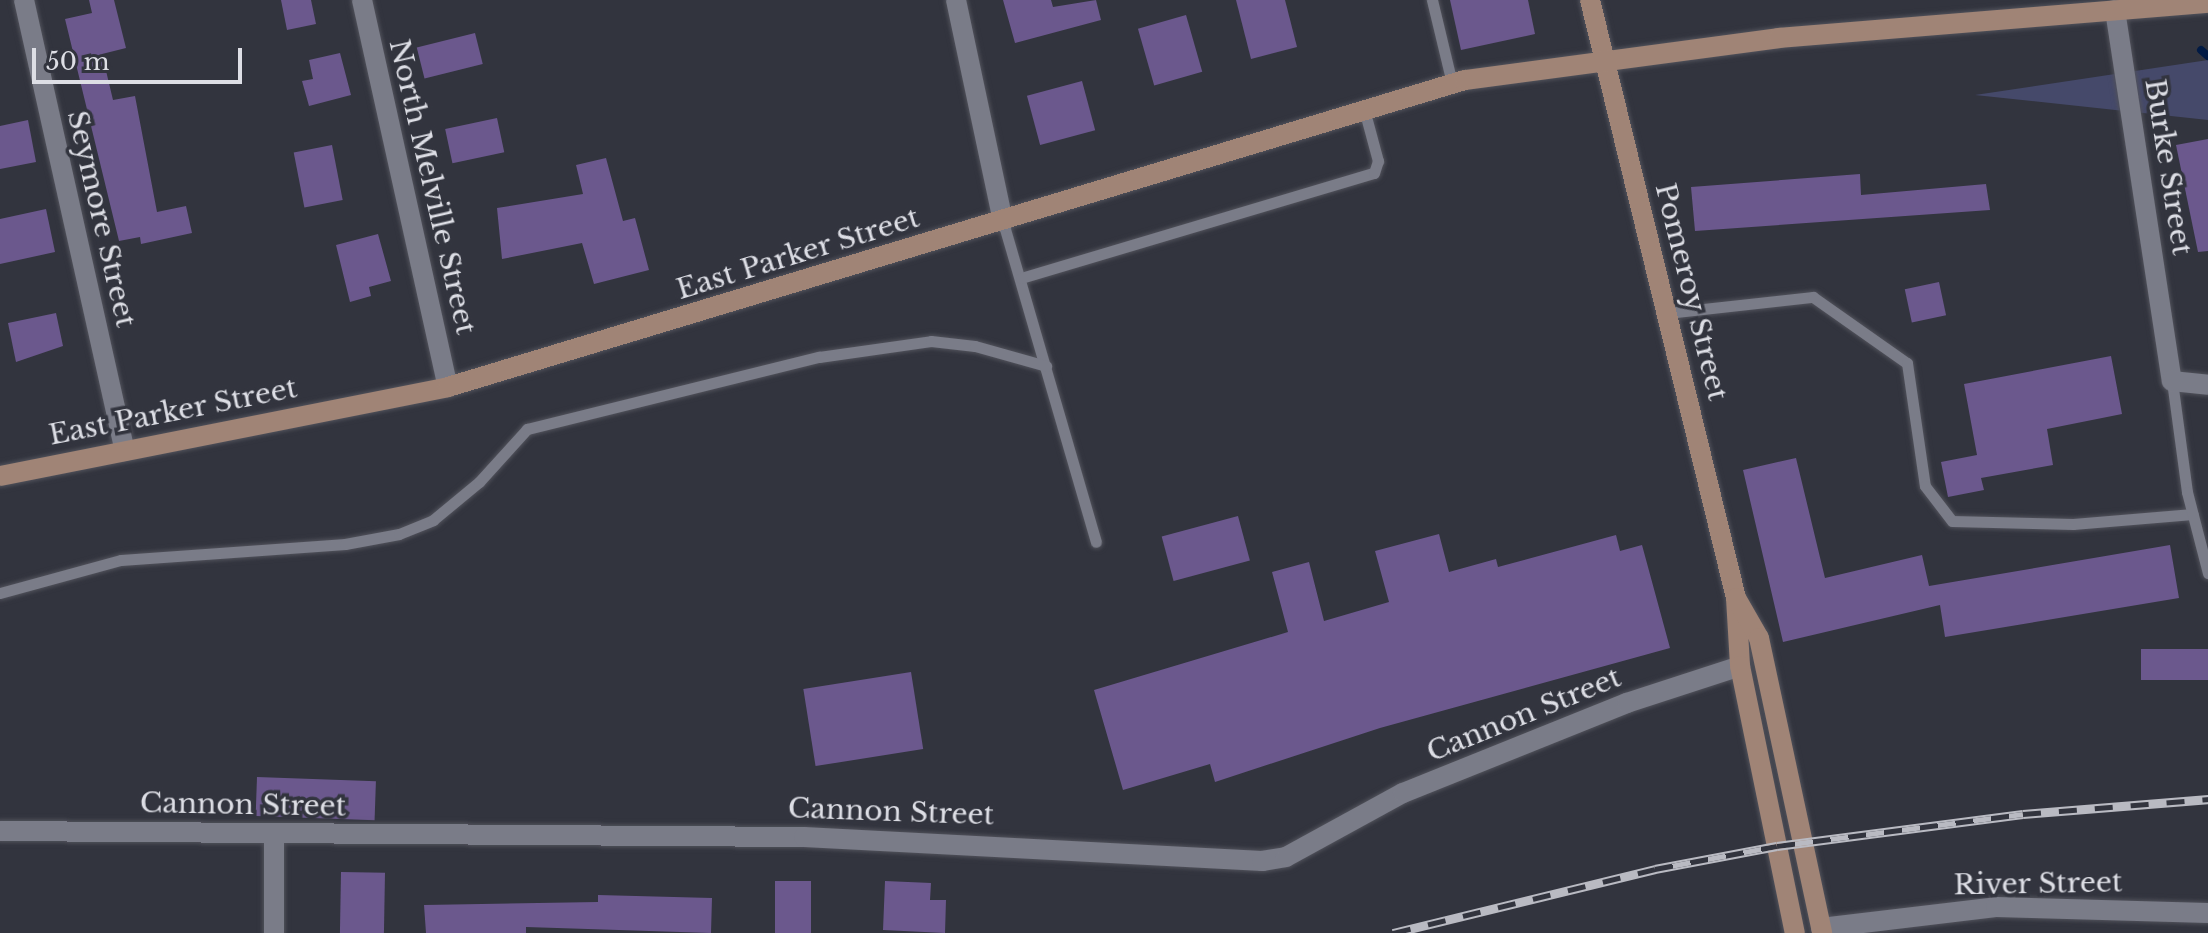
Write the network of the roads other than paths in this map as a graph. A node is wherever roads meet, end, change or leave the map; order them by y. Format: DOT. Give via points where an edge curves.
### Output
graph roads {
  1 [pos="24,0"];
  2 [pos="362,0"];
  3 [pos="956,0"];
  4 [pos="1432,0"];
  5 [pos="1590,0"];
  6 [pos="2208,3"];
  7 [pos="2115,10"];
  8 [pos="1604,60"];
  9 [pos="1452,83"];
  10 [pos="1364,108"];
  11 [pos="1003,222"];
  12 [pos="1021,278"];
  13 [pos="1667,313"];
  14 [pos="1046,366"];
  15 [pos="2172,381"];
  16 [pos="2208,385"];
  17 [pos="448,387"];
  18 [pos="125,451"];
  19 [pos="0,476"];
  20 [pos="2193,514"];
  21 [pos="1096,542"];
  22 [pos="2208,573"];
  23 [pos="0,593"];
  24 [pos="1736,598"];
  25 [pos="1740,666"];
  26 [pos="0,831"];
  27 [pos="274,833"];
  28 [pos="2208,913"];
  29 [pos="1821,930"];
  30 [pos="1790,932"];
  31 [pos="274,933"];
  1 -- 18 [label="street, Seymore Street"];
  2 -- 17 [label="street, North Melville Street"];
  3 -- 11 [label="street"];
  4 -- 9 [label="lane"];
  5 -- 8 [label="street, Pomeroy Street"];
  6 -- 7 [label="street, East Parker Street"];
  7 -- 8 [label="street, East Parker Street" via="1779,38"];
  7 -- 15 [label="street, Burke Street"];
  8 -- 9 [label="street, East Parker Street"];
  8 -- 13 [label="street, Pomeroy Street"];
  9 -- 10 [label="street, East Parker Street"];
  10 -- 11 [label="street, East Parker Street"];
  10 -- 12 [label="lane" via="1378,161 1374,173"];
  11 -- 12 [label="lane"];
  11 -- 17 [label="street, East Parker Street"];
  12 -- 14 [label="lane"];
  13 -- 20 [label="lane" via="1813,297 1907,363 1925,486 1952,521 2073,524"];
  13 -- 24 [label="street, Pomeroy Street"];
  14 -- 21 [label="lane"];
  14 -- 23 [label="lane" via="975,346 931,341 819,357 527,429 479,482 433,520 399,534 345,544 121,560"];
  15 -- 16 [label="street"];
  15 -- 20 [label="lane"];
  17 -- 18 [label="street, East Parker Street"];
  18 -- 19 [label="street, East Parker Street"];
  20 -- 22 [label="lane"];
  24 -- 25 [label="street, Pomeroy Street"];
  24 -- 29 [label="street, Pomeroy Street" via="1759,638"];
  25 -- 27 [label="street, Cannon Street" via="1627,703 1403,793 1286,857 1262,861 864,838"];
  25 -- 30 [label="street, Pomeroy Street"];
  26 -- 27 [label="street, Cannon Street"];
  27 -- 31 [label="street"];
  28 -- 29 [label="street, River Street" via="1996,907"];
}
